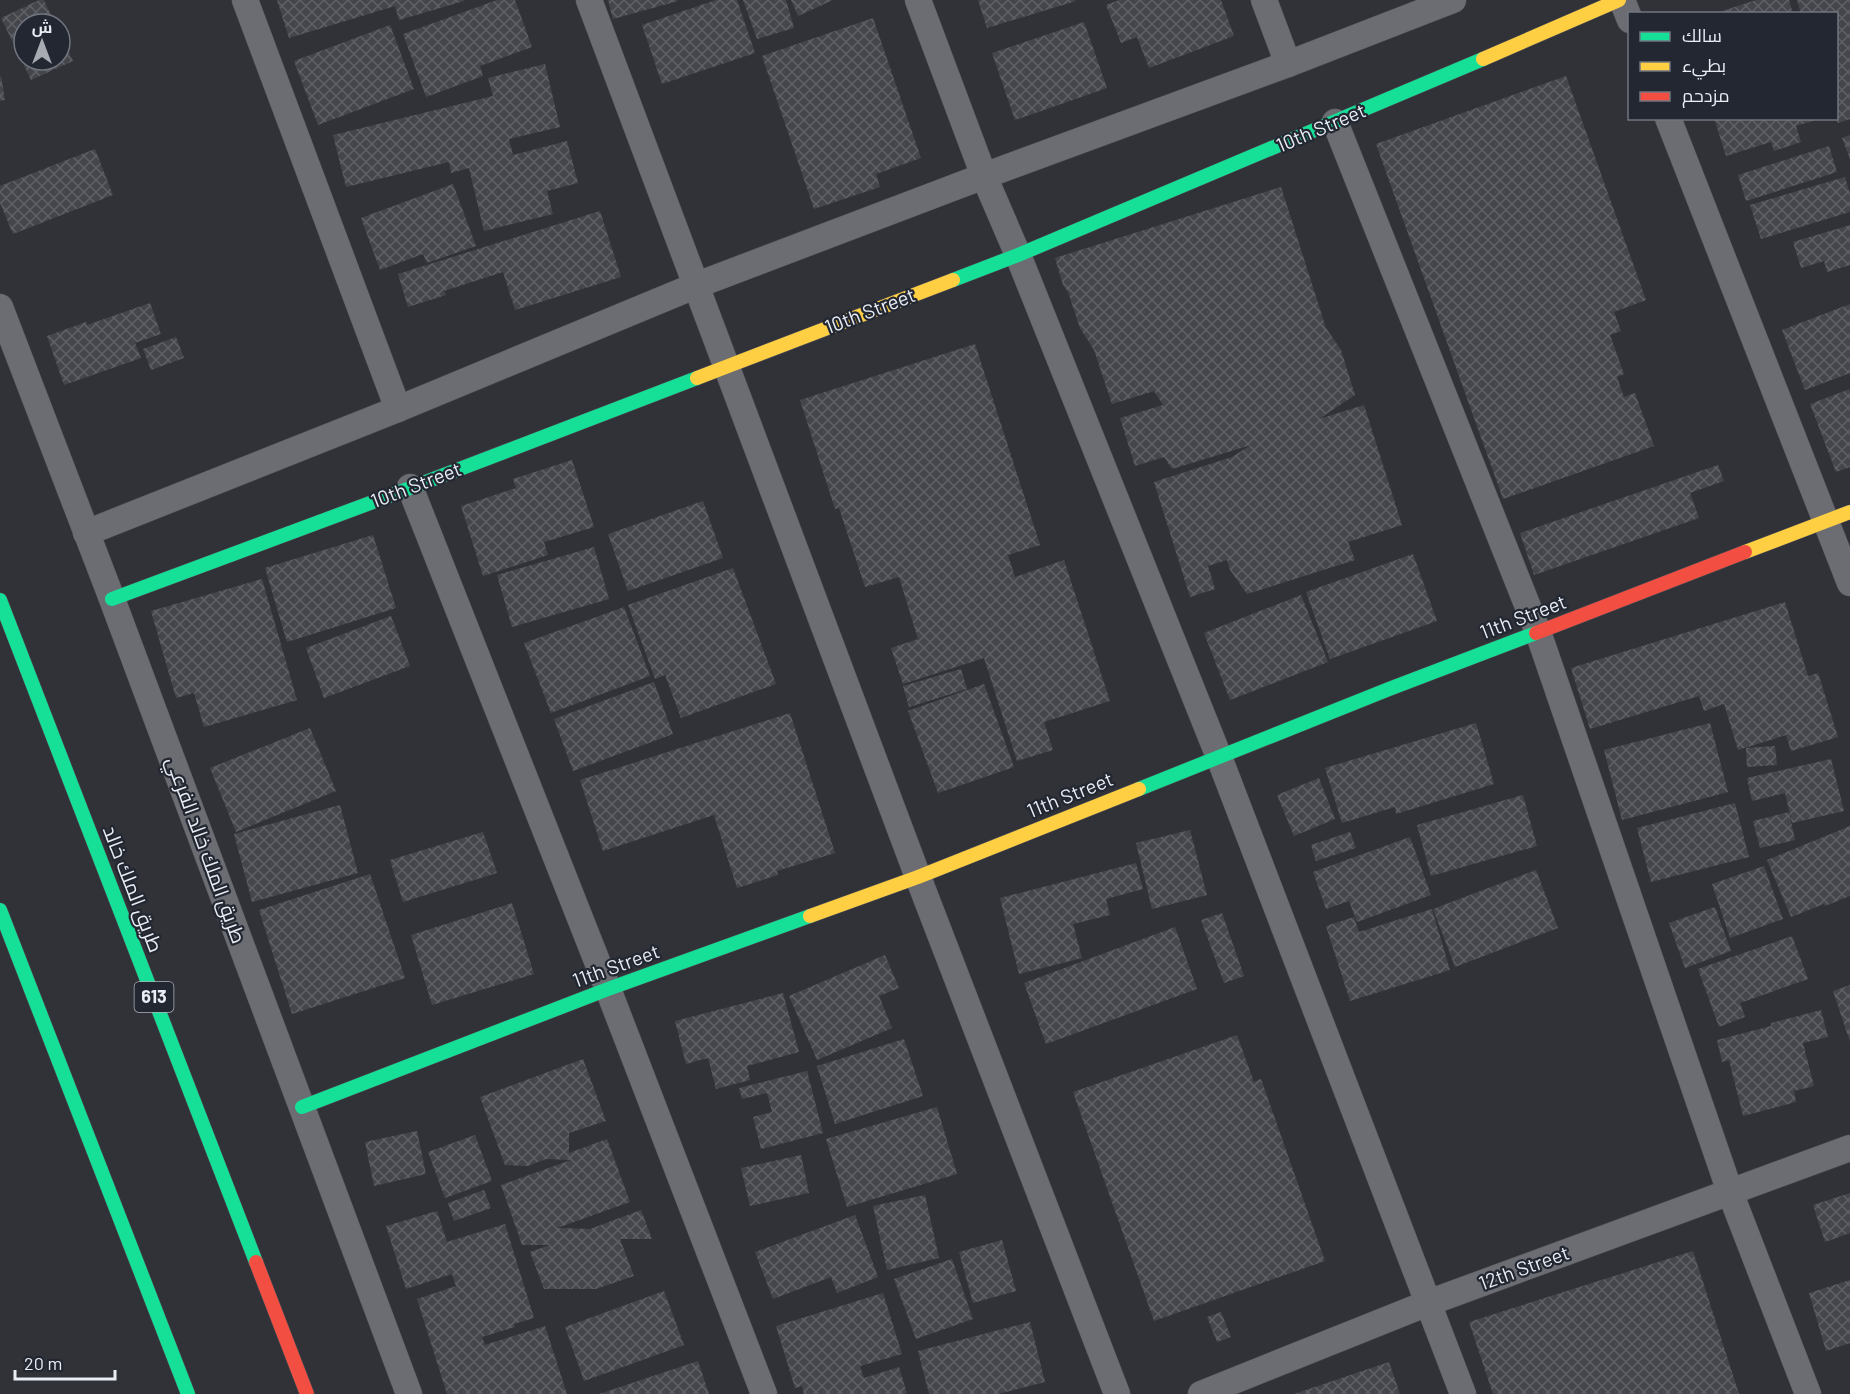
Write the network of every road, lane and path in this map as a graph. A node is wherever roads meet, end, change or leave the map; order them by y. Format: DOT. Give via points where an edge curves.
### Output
graph roads {
  1 [pos="244,0"];
  2 [pos="589,0"];
  3 [pos="918,0"];
  4 [pos="1264,0"];
  5 [pos="1453,0"];
  6 [pos="1620,0"];
  7 [pos="1628,18"];
  8 [pos="1288,64"];
  9 [pos="1669,120"];
  10 [pos="1335,122"];
  11 [pos="984,176"];
  12 [pos="1018,255"];
  13 [pos="697,285"];
  14 [pos="0,307"];
  15 [pos="725,366"];
  16 [pos="398,409"];
  17 [pos="410,487"];
  18 [pos="1838,516"];
  19 [pos="87,534"];
  20 [pos="1850,584"];
  21 [pos="112,599"];
  22 [pos="0,600"];
  23 [pos="1538,632"];
  24 [pos="1219,757"];
  25 [pos="918,877"];
  26 [pos="0,910"];
  27 [pos="608,989"];
  28 [pos="302,1107"];
  29 [pos="1850,1148"];
  30 [pos="1730,1192"];
  31 [pos="1428,1303"];
  32 [pos="188,1394"];
  33 [pos="307,1394"];
  34 [pos="410,1394"];
  35 [pos="764,1394"];
  36 [pos="1117,1394"];
  37 [pos="1201,1394"];
  38 [pos="1462,1394"];
  39 [pos="1808,1394"];
  1 -- 16 [label="street"];
  2 -- 13 [label="street"];
  3 -- 11 [label="street"];
  4 -- 8 [label="street"];
  5 -- 8 [label="street"];
  6 -- 7 [label="street"];
  6 -- 10 [label="main road, 10th Street"];
  8 -- 11 [label="street"];
  9 -- 18 [label="street"];
  10 -- 12 [label="main road, 10th Street"];
  10 -- 23 [label="street"];
  11 -- 12 [label="street"];
  11 -- 13 [label="street"];
  12 -- 15 [label="main road, 10th Street"];
  12 -- 24 [label="street"];
  13 -- 15 [label="street"];
  13 -- 16 [label="street"];
  14 -- 19 [label="street, طريق الملك خالد الفرعي"];
  15 -- 17 [label="main road, 10th Street"];
  15 -- 25 [label="street"];
  16 -- 19 [label="street"];
  17 -- 21 [label="main road, 10th Street"];
  17 -- 27 [label="street"];
  18 -- 20 [label="street"];
  18 -- 23 [label="main road, 11th Street"];
  19 -- 21 [label="street, طريق الملك خالد الفرعي"];
  21 -- 28 [label="street, طريق الملك خالد الفرعي"];
  22 -- 33 [label="main road, طريق الملك خالد / 613"];
  23 -- 24 [label="main road, 11th Street"];
  23 -- 30 [label="street"];
  24 -- 25 [label="main road, 11th Street"];
  24 -- 31 [label="street"];
  25 -- 27 [label="main road, 11th Street"];
  25 -- 36 [label="street"];
  26 -- 32 [label="main road"];
  27 -- 28 [label="main road, 11th Street"];
  27 -- 35 [label="street"];
  28 -- 34 [label="street, طريق الملك خالد الفرعي"];
  29 -- 30 [label="street, 12th Street"];
  30 -- 31 [label="street, 12th Street"];
  30 -- 39 [label="street"];
  31 -- 37 [label="street, 12th Street"];
  31 -- 38 [label="street"];
}
